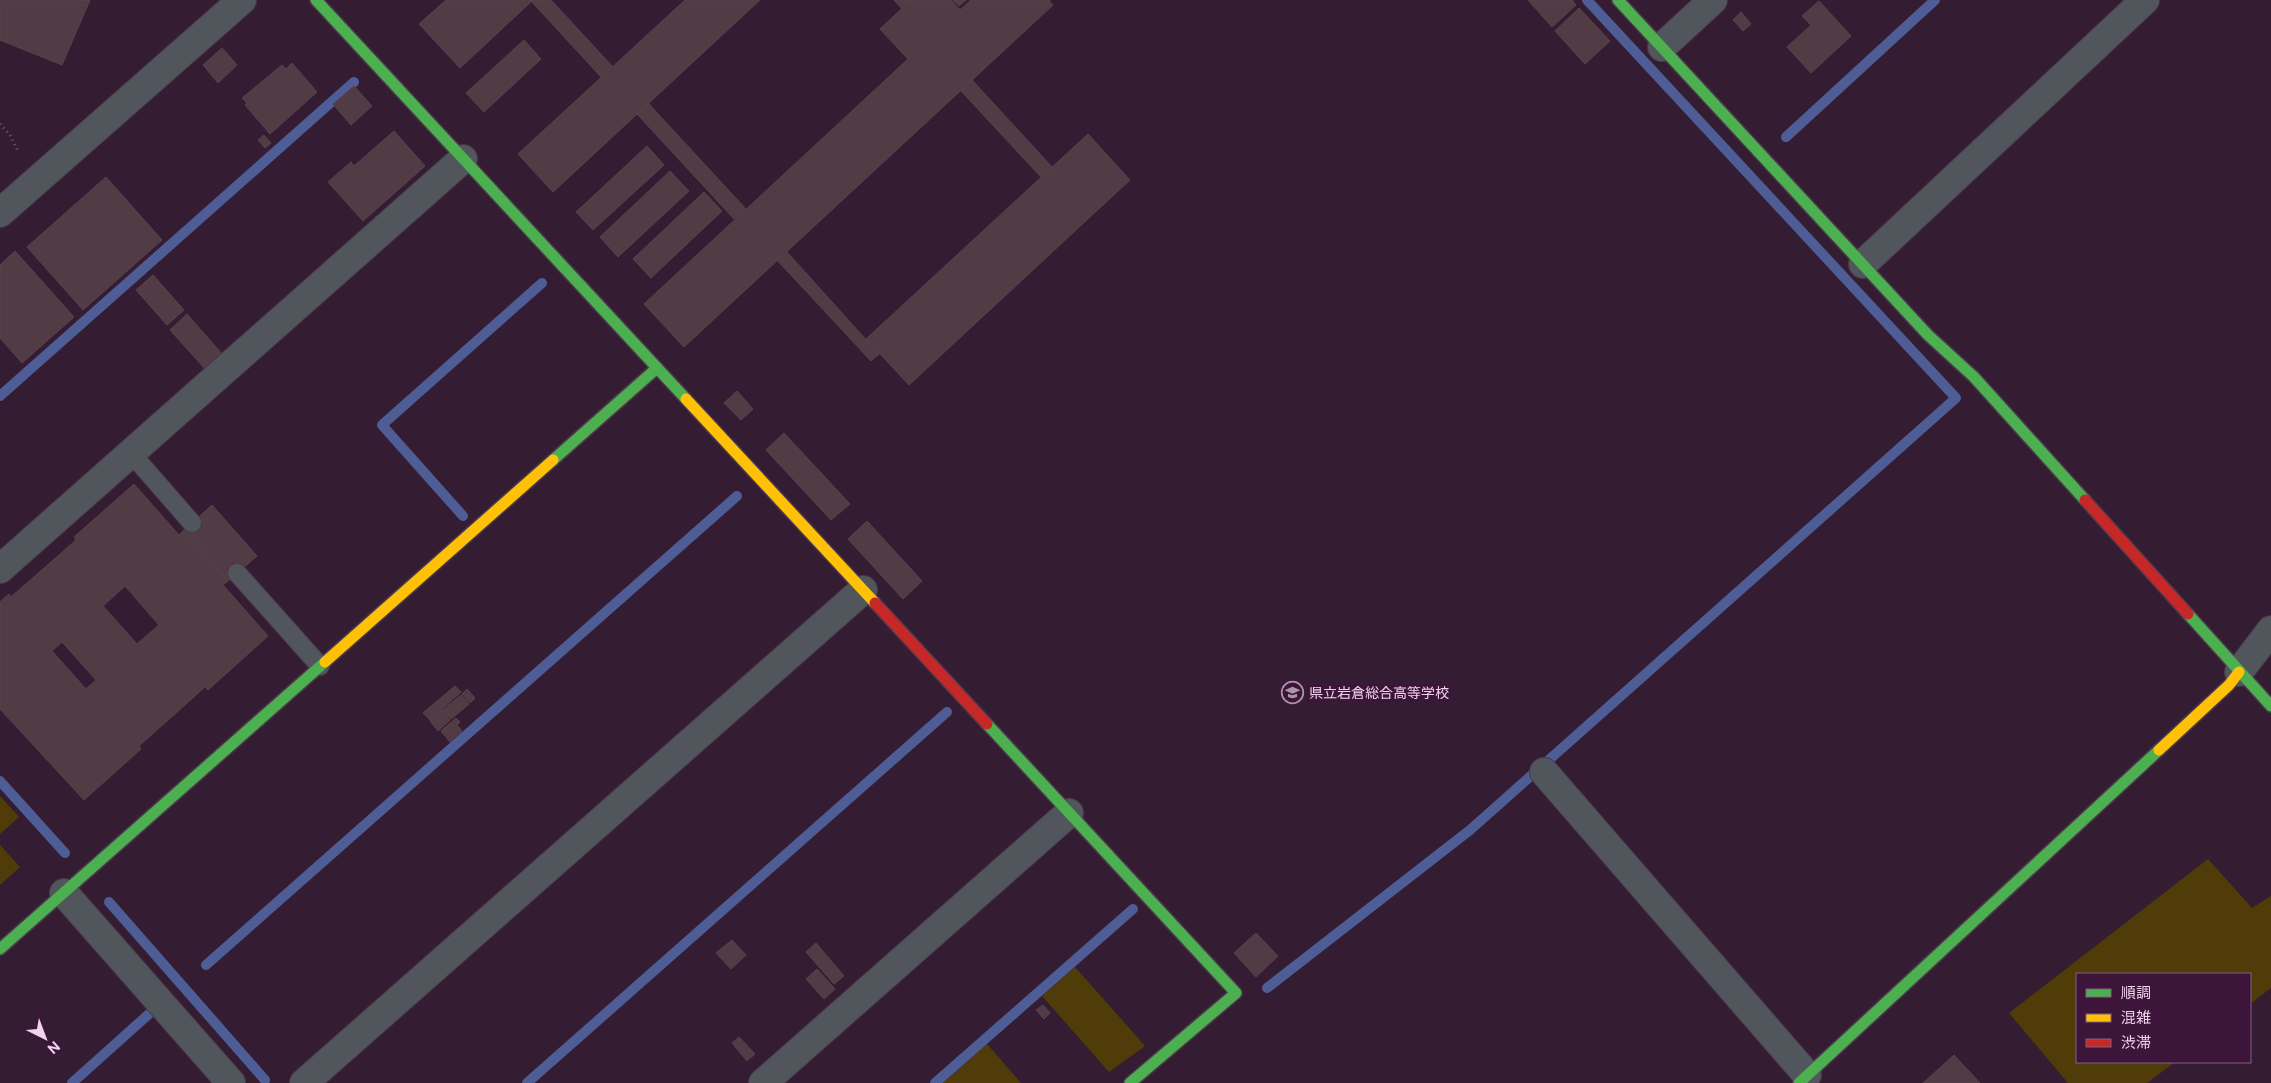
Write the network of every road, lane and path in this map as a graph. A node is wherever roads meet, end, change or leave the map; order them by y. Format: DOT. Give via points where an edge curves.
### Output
graph roads {
  1 [pos="242,0"];
  2 [pos="316,0"];
  3 [pos="1618,0"];
  4 [pos="1713,0"];
  5 [pos="2145,0"];
  6 [pos="1662,47"];
  7 [pos="463,158"];
  8 [pos="0,213"];
  9 [pos="1862,264"];
  10 [pos="657,368"];
  11 [pos="131,453"];
  12 [pos="192,523"];
  13 [pos="0,569"];
  14 [pos="237,573"];
  15 [pos="862,590"];
  16 [pos="2271,630"];
  17 [pos="320,666"];
  18 [pos="2239,672"];
  19 [pos="2271,706"];
  20 [pos="1544,772"];
  21 [pos="1069,813"];
  22 [pos="64,893"];
  23 [pos="0,949"];
  24 [pos="1803,1079"];
  25 [pos="231,1083"];
  26 [pos="304,1083"];
  27 [pos="762,1083"];
  28 [pos="1130,1083"];
  1 -- 8 [label="street"];
  2 -- 7 [label="street"];
  3 -- 6 [label="street"];
  4 -- 6 [label="street"];
  5 -- 9 [label="street"];
  6 -- 9 [label="street"];
  7 -- 10 [label="street"];
  7 -- 11 [label="street"];
  9 -- 18 [label="street" via="1928,335 1974,377"];
  10 -- 15 [label="street"];
  10 -- 17 [label="street"];
  11 -- 12 [label="lane"];
  11 -- 13 [label="street"];
  14 -- 17 [label="lane"];
  15 -- 21 [label="street"];
  15 -- 26 [label="street"];
  16 -- 18 [label="street"];
  17 -- 22 [label="street"];
  18 -- 19 [label="street"];
  18 -- 24 [label="street" via="2230,685"];
  20 -- 24 [label="street"];
  21 -- 27 [label="street"];
  21 -- 28 [label="street" via="1236,993"];
  22 -- 23 [label="street"];
  22 -- 25 [label="street"];
}
